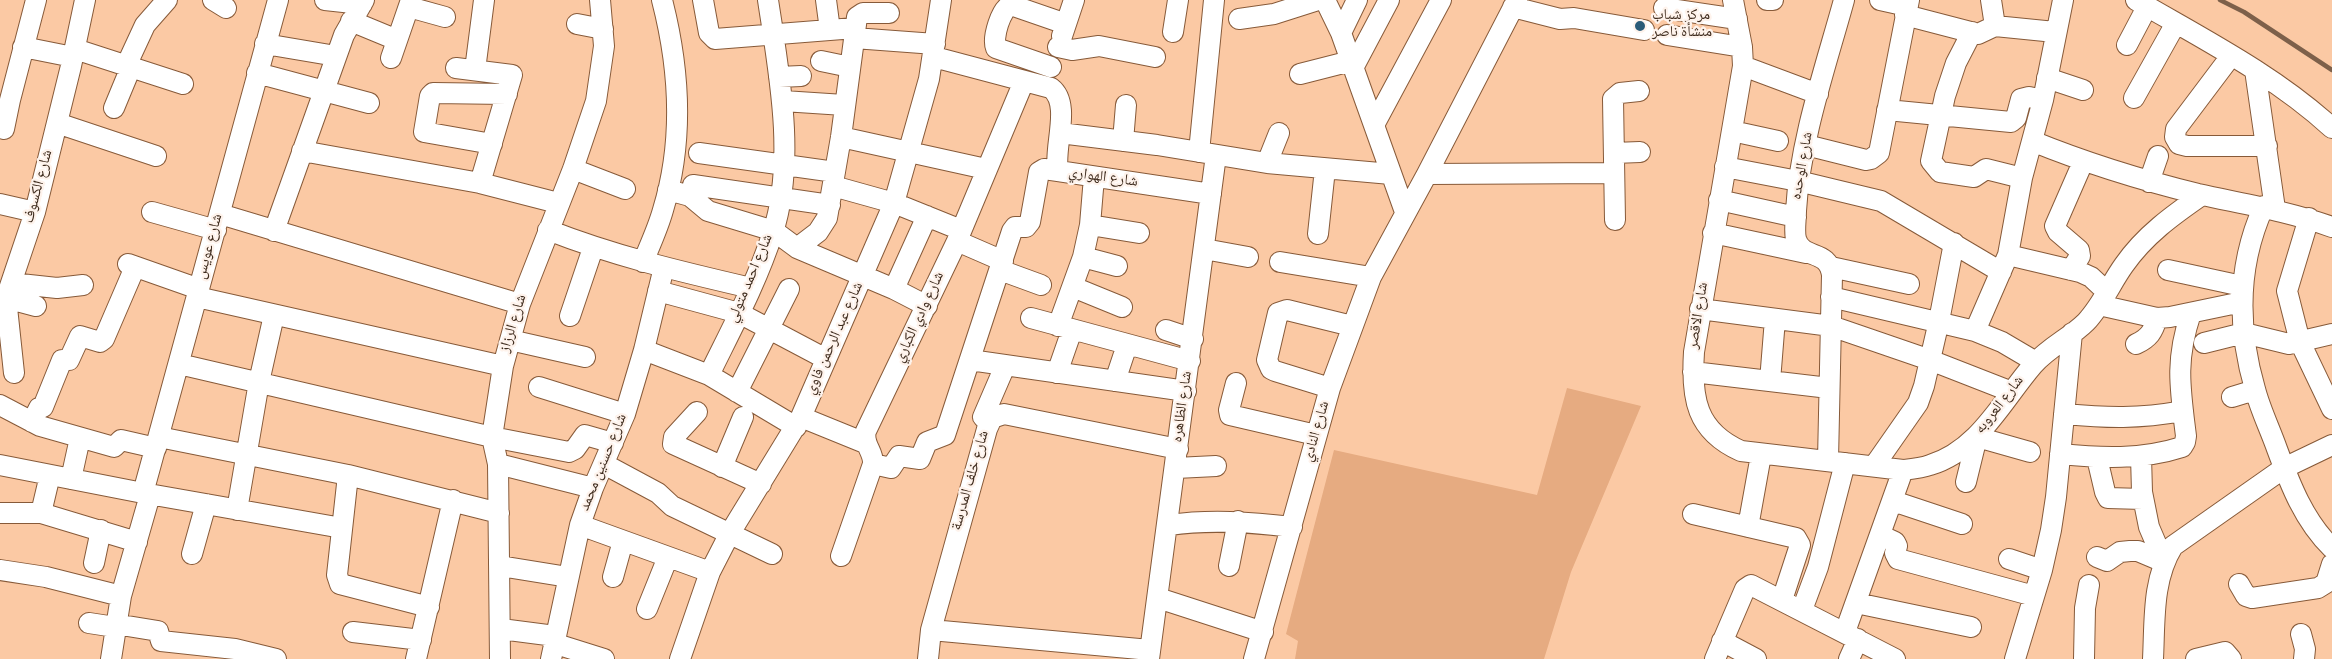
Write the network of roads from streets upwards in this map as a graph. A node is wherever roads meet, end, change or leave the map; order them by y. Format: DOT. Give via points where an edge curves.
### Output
graph roads {
  1 [pos="36,0"];
  2 [pos="85,0"];
  3 [pos="167,0"];
  4 [pos="278,0"];
  5 [pos="325,0"];
  6 [pos="484,0"];
  7 [pos="600,0"];
  8 [pos="662,0"];
  9 [pos="704,0"];
  10 [pos="768,0"];
  11 [pos="826,0"];
  12 [pos="941,0"];
  13 [pos="1074,0"];
  14 [pos="1178,0"];
  15 [pos="1214,0"];
  16 [pos="1318,0"];
  17 [pos="1325,0"];
  18 [pos="1358,0"];
  19 [pos="1389,0"];
  20 [pos="1442,0"];
  21 [pos="1733,0"];
  22 [pos="1767,0"];
  23 [pos="1773,0"];
  24 [pos="1844,0"];
  25 [pos="1880,0"];
  26 [pos="1991,0"];
  27 [pos="2063,0"];
  28 [pos="410,3"];
  29 [pos="2141,3"];
  30 [pos="1515,4"];
  31 [pos="889,6"];
  32 [pos="1273,7"];
  33 [pos="1907,7"];
  34 [pos="359,8"];
  35 [pos="1664,8"];
  36 [pos="445,18"];
  37 [pos="1239,19"];
  38 [pos="1737,20"];
  39 [pos="2176,23"];
  40 [pos="577,24"];
  41 [pos="1066,24"];
  42 [pos="1995,26"];
  43 [pos="603,29"];
  44 [pos="830,30"];
  45 [pos="1644,30"];
  46 [pos="1173,32"];
  47 [pos="1972,32"];
  48 [pos="2055,32"];
  49 [pos="854,33"];
  50 [pos="1341,33"];
  51 [pos="1667,35"];
  52 [pos="774,36"];
  53 [pos="890,41"];
  54 [pos="266,44"];
  55 [pos="2127,45"];
  56 [pos="24,47"];
  57 [pos="1058,47"];
  58 [pos="935,50"];
  59 [pos="74,53"];
  60 [pos="336,56"];
  61 [pos="1742,56"];
  62 [pos="2231,56"];
  63 [pos="1155,57"];
  64 [pos="821,61"];
  65 [pos="1352,64"];
  66 [pos="129,66"];
  67 [pos="850,67"];
  68 [pos="1051,67"];
  69 [pos="2255,70"];
  70 [pos="257,73"];
  71 [pos="1300,74"];
  72 [pos="801,76"];
  73 [pos="779,77"];
  74 [pos="2047,78"];
  75 [pos="1024,81"];
  76 [pos="183,84"];
  77 [pos="1044,87"];
  78 [pos="323,90"];
  79 [pos="2083,90"];
  80 [pos="1639,91"];
  81 [pos="507,94"];
  82 [pos="1818,94"];
  83 [pos="2134,98"];
  84 [pos="5,99"];
  85 [pos="2043,100"];
  86 [pos="783,101"];
  87 [pos="369,103"];
  88 [pos="844,105"];
  89 [pos="1126,105"];
  90 [pos="114,108"];
  91 [pos="1887,110"];
  92 [pos="1941,115"];
  93 [pos="57,123"];
  94 [pos="1374,125"];
  95 [pos="2332,128"];
  96 [pos="4,129"];
  97 [pos="1732,131"];
  98 [pos="1279,133"];
  99 [pos="1060,134"];
  100 [pos="841,137"];
  101 [pos="1123,141"];
  102 [pos="1779,141"];
  103 [pos="2032,141"];
  104 [pos="492,144"];
  105 [pos="1806,145"];
  106 [pos="2267,146"];
  107 [pos="302,151"];
  108 [pos="909,152"];
  109 [pos="1640,152"];
  110 [pos="699,153"];
  111 [pos="1208,153"];
  112 [pos="1614,153"];
  113 [pos="156,156"];
  114 [pos="2158,156"];
  115 [pos="2083,162"];
  116 [pos="1267,163"];
  117 [pos="783,166"];
  118 [pos="1725,168"];
  119 [pos="573,169"];
  120 [pos="986,169"];
  121 [pos="1325,169"];
  122 [pos="1058,171"];
  123 [pos="1614,173"];
  124 [pos="1392,174"];
  125 [pos="1427,174"];
  126 [pos="1094,177"];
  127 [pos="2022,178"];
  128 [pos="834,179"];
  129 [pos="1798,181"];
  130 [pos="2149,182"];
  131 [pos="480,183"];
  132 [pos="693,185"];
  133 [pos="625,189"];
  134 [pos="668,190"];
  135 [pos="1211,194"];
  136 [pos="2202,195"];
  137 [pos="780,197"];
  138 [pos="886,197"];
  139 [pos="1719,200"];
  140 [pos="558,203"];
  141 [pos="0,204"];
  142 [pos="830,205"];
  143 [pos="2269,208"];
  144 [pos="35,212"];
  145 [pos="152,212"];
  146 [pos="1405,212"];
  147 [pos="927,216"];
  148 [pos="1796,217"];
  149 [pos="2309,218"];
  150 [pos="1615,220"];
  151 [pos="218,222"];
  152 [pos="1090,225"];
  153 [pos="2332,227"];
  154 [pos="548,230"];
  155 [pos="773,230"];
  156 [pos="274,231"];
  157 [pos="1139,233"];
  158 [pos="1713,233"];
  159 [pos="1318,234"];
  160 [pos="959,236"];
  161 [pos="1954,243"];
  162 [pos="593,248"];
  163 [pos="797,248"];
  164 [pos="1204,249"];
  165 [pos="1806,253"];
  166 [pos="1083,257"];
  167 [pos="1248,257"];
  168 [pos="643,262"];
  169 [pos="1280,262"];
  170 [pos="2005,263"];
  171 [pos="1001,265"];
  172 [pos="1117,266"];
  173 [pos="664,267"];
  174 [pos="1831,267"];
  175 [pos="2071,270"];
  176 [pos="2168,270"];
  177 [pos="864,276"];
  178 [pos="1371,277"];
  179 [pos="1910,284"];
  180 [pos="83,285"];
  181 [pos="1041,285"];
  182 [pos="1073,287"];
  183 [pos="751,288"];
  184 [pos="789,289"];
  185 [pos="894,289"];
  186 [pos="9,290"];
  187 [pos="658,291"];
  188 [pos="198,293"];
  189 [pos="2242,294"];
  190 [pos="1831,297"];
  191 [pos="2103,298"];
  192 [pos="520,304"];
  193 [pos="36,306"];
  194 [pos="927,306"];
  195 [pos="1122,307"];
  196 [pos="1700,309"];
  197 [pos="739,313"];
  198 [pos="2191,313"];
  199 [pos="273,315"];
  200 [pos="570,316"];
  201 [pos="1031,318"];
  202 [pos="2157,318"];
  203 [pos="1775,319"];
  204 [pos="1939,321"];
  205 [pos="1352,326"];
  206 [pos="1831,326"];
  207 [pos="768,327"];
  208 [pos="1065,328"];
  209 [pos="1166,330"];
  210 [pos="1975,331"];
  211 [pos="2072,333"];
  212 [pos="2244,333"];
  213 [pos="2332,334"];
  214 [pos="510,339"];
  215 [pos="1193,339"];
  216 [pos="2300,342"];
  217 [pos="2204,343"];
  218 [pos="2136,344"];
  219 [pos="1127,345"];
  220 [pos="644,350"];
  221 [pos="585,357"];
  222 [pos="826,359"];
  223 [pos="970,360"];
  224 [pos="1930,360"];
  225 [pos="1190,361"];
  226 [pos="2036,362"];
  227 [pos="179,364"];
  228 [pos="502,366"];
  229 [pos="1005,366"];
  230 [pos="1057,372"];
  231 [pos="1693,372"];
  232 [pos="14,373"];
  233 [pos="709,375"];
  234 [pos="1114,381"];
  235 [pos="1770,381"];
  236 [pos="259,382"];
  237 [pos="1236,383"];
  238 [pos="539,387"];
  239 [pos="1330,388"];
  240 [pos="1829,388"];
  241 [pos="2255,390"];
  242 [pos="1186,391"];
  243 [pos="737,392"];
  244 [pos="2012,392"];
  245 [pos="2232,397"];
  246 [pos="0,405"];
  247 [pos="2332,409"];
  248 [pos="2183,411"];
  249 [pos="697,412"];
  250 [pos="625,414"];
  251 [pos="2064,414"];
  252 [pos="743,417"];
  253 [pos="32,422"];
  254 [pos="799,422"];
  255 [pos="988,423"];
  256 [pos="1316,435"];
  257 [pos="492,436"];
  258 [pos="1977,436"];
  259 [pos="80,438"];
  260 [pos="157,442"];
  261 [pos="865,443"];
  262 [pos="613,444"];
  263 [pos="2332,445"];
  264 [pos="2030,452"];
  265 [pos="247,454"];
  266 [pos="2060,454"];
  267 [pos="1761,455"];
  268 [pos="2141,456"];
  269 [pos="1177,458"];
  270 [pos="2097,458"];
  271 [pos="1836,462"];
  272 [pos="498,464"];
  273 [pos="873,464"];
  274 [pos="0,465"];
  275 [pos="604,465"];
  276 [pos="1216,466"];
  277 [pos="1874,466"];
  278 [pos="722,467"];
  279 [pos="2284,468"];
  280 [pos="1903,470"];
  281 [pos="50,475"];
  282 [pos="348,475"];
  283 [pos="71,479"];
  284 [pos="1966,482"];
  285 [pos="761,484"];
  286 [pos="593,488"];
  287 [pos="146,494"];
  288 [pos="2143,499"];
  289 [pos="453,500"];
  290 [pos="1893,501"];
  291 [pos="206,504"];
  292 [pos="237,510"];
  293 [pos="0,513"];
  294 [pos="41,513"];
  295 [pos="499,513"];
  296 [pos="1693,514"];
  297 [pos="1238,521"];
  298 [pos="1962,524"];
  299 [pos="580,525"];
  300 [pos="1168,525"];
  301 [pos="1292,527"];
  302 [pos="1748,527"];
  303 [pos="342,528"];
  304 [pos="101,530"];
  305 [pos="730,533"];
  306 [pos="1880,535"];
  307 [pos="623,541"];
  308 [pos="137,542"];
  309 [pos="2332,548"];
  310 [pos="192,554"];
  311 [pos="772,554"];
  312 [pos="841,556"];
  313 [pos="668,557"];
  314 [pos="2097,558"];
  315 [pos="2009,559"];
  316 [pos="2164,561"];
  317 [pos="94,563"];
  318 [pos="2332,564"];
  319 [pos="500,566"];
  320 [pos="1229,566"];
  321 [pos="0,570"];
  322 [pos="2042,570"];
  323 [pos="710,572"];
  324 [pos="568,577"];
  325 [pos="613,577"];
  326 [pos="2239,584"];
  327 [pos="2089,585"];
  328 [pos="122,596"];
  329 [pos="2034,596"];
  330 [pos="1158,598"];
  331 [pos="1782,600"];
  332 [pos="1856,603"];
  333 [pos="429,608"];
  334 [pos="647,609"];
  335 [pos="1802,610"];
  336 [pos="89,623"];
  337 [pos="115,626"];
  338 [pos="1971,627"];
  339 [pos="501,629"];
  340 [pos="931,630"];
  341 [pos="353,632"];
  342 [pos="1263,632"];
  343 [pos="2301,634"];
  344 [pos="1851,636"];
  345 [pos="553,646"];
  346 [pos="419,649"];
  347 [pos="1718,650"];
  348 [pos="234,654"];
  349 [pos="1150,654"];
  350 [pos="111,659"];
  351 [pos="276,659"];
  352 [pos="500,659"];
  353 [pos="604,659"];
  354 [pos="680,659"];
  355 [pos="928,659"];
  356 [pos="1254,659"];
  357 [pos="1756,659"];
  358 [pos="1849,659"];
  359 [pos="1895,659"];
  360 [pos="2015,659"];
  361 [pos="2084,659"];
  362 [pos="2153,659"];
  363 [pos="2196,659"];
  364 [pos="2231,659"];
  365 [pos="2304,659"];
  1 -- 56 [label="street"];
  2 -- 59 [label="street, شارع الكسوف"];
  3 -- 66 [label="street" via="145,25"];
  4 -- 54 [label="street, شارع عويس"];
  5 -- 34 [label="street"];
  6 -- 81 [label="street" via="465,69 512,74"];
  7 -- 43 [label="street, شارع الرزاز"];
  8 -- 134 [label="street" via="674,54 678,103"];
  9 -- 52 [label="street" via="709,33 714,39"];
  10 -- 52 [label="street, شارع احمد متولي"];
  11 -- 44 [label="street"];
  12 -- 58 [label="street, شارع عبد الرحمن فاوي"];
  13 -- 41 [label="street"];
  14 -- 46 [label="street"];
  15 -- 111 [label="street, شارع الظاهره"];
  16 -- 32 [label="street"];
  17 -- 50 [label="street"];
  18 -- 50 [label="street"];
  19 -- 65 [label="street"];
  20 -- 94 [label="street"];
  21 -- 38 [label="street, شارع الاقصر"];
  22 -- 23 [label="street"];
  24 -- 82 [label="street, شارع الوحده"];
  25 -- 33 [label="street"];
  26 -- 42 [label="street"];
  27 -- 48 [label="street"];
  28 -- 34 [label="street" via="394,49"];
  28 -- 36 [label="street"];
  29 -- 39 [label="street"];
  29 -- 55 [label="street"];
  30 -- 45 [label="street" via="1560,19"];
  30 -- 125 [label="street, شارع النادي"];
  31 -- 49 [label="street" via="859,14"];
  31 -- 53 [label="street"];
  32 -- 37 [label="street"];
  33 -- 47 [label="street"];
  33 -- 91 [label="street"];
  34 -- 60 [label="street"];
  35 -- 38 [label="street"];
  38 -- 61 [label="street, شارع الاقصر"];
  39 -- 62 [label="street"];
  39 -- 83 [label="street"];
  40 -- 43 [label="street"];
  41 -- 57 [label="street"];
  41 -- 68 [label="street" via="1011,4 1003,10 994,42 996,48"];
  42 -- 47 [label="street" via="1982,33"];
  42 -- 48 [label="street"];
  43 -- 119 [label="street, شارع الرزاز" via="596,101"];
  44 -- 49 [label="street"];
  44 -- 52 [label="street"];
  47 -- 92 [label="street" via="1956,63"];
  48 -- 74 [label="street"];
  49 -- 53 [label="street"];
  49 -- 67 [label="street, شارع احمد متولي"];
  50 -- 65 [label="street"];
  51 -- 61 [label="street"];
  52 -- 73 [label="street, شارع احمد متولي"];
  53 -- 58 [label="street"];
  54 -- 60 [label="street"];
  54 -- 70 [label="street, شارع عويس"];
  56 -- 59 [label="street"];
  56 -- 84 [label="street"];
  57 -- 63 [label="street" via="1072,50 1099,46"];
  57 -- 68 [label="street"];
  58 -- 75 [label="street"];
  58 -- 108 [label="street, شارع عبد الرحمن فاوي"];
  59 -- 66 [label="street"];
  59 -- 93 [label="street, شارع الكسوف"];
  60 -- 78 [label="street"];
  61 -- 82 [label="street"];
  61 -- 97 [label="street, شارع الاقصر"];
  62 -- 69 [label="street"];
  62 -- 106 [label="street" via="2176,129 2175,137 2179,144 2187,146"];
  64 -- 67 [label="street"];
  65 -- 71 [label="street"];
  65 -- 94 [label="street"];
  66 -- 76 [label="street"];
  66 -- 90 [label="street"];
  67 -- 88 [label="street, شارع احمد متولي"];
  68 -- 77 [label="street"];
  69 -- 95 [label="street"];
  69 -- 106 [label="street"];
  70 -- 78 [label="street"];
  70 -- 151 [label="street, شارع عويس"];
  72 -- 73 [label="street"];
  73 -- 86 [label="street, شارع احمد متولي"];
  74 -- 79 [label="street"];
  74 -- 85 [label="street"];
  75 -- 77 [label="street"];
  75 -- 120 [label="street, شارع وادي الكباري"];
  77 -- 99 [label="street, شارع الهواري" via="1052,88 1060,99"];
  78 -- 87 [label="street"];
  78 -- 107 [label="street"];
  80 -- 112 [label="street" via="1613,97"];
  81 -- 104 [label="street"];
  81 -- 104 [label="street" via="430,96 424,132"];
  82 -- 105 [label="street, شارع الوحده"];
  84 -- 96 [label="street"];
  85 -- 92 [label="street" via="2021,99 2011,122"];
  85 -- 103 [label="street"];
  86 -- 88 [label="street"];
  86 -- 117 [label="street, شارع احمد متولي"];
  88 -- 100 [label="street, شارع احمد متولي"];
  89 -- 101 [label="street"];
  91 -- 92 [label="street"];
  91 -- 105 [label="street" via="1879,153 1871,159"];
  92 -- 127 [label="street" via="1931,156 1940,172 1974,177 1986,169"];
  93 -- 113 [label="street"];
  93 -- 144 [label="street, شارع الكسوف"];
  94 -- 124 [label="street"];
  97 -- 102 [label="street"];
  97 -- 118 [label="street, شارع الاقصر"];
  98 -- 116 [label="street"];
  99 -- 101 [label="street"];
  99 -- 122 [label="street, شارع الهواري"];
  100 -- 108 [label="street"];
  100 -- 128 [label="street, شارع احمد متولي"];
  101 -- 111 [label="street"];
  103 -- 115 [label="street"];
  103 -- 127 [label="street"];
  104 -- 131 [label="street"];
  105 -- 129 [label="street, شارع الوحده"];
  106 -- 143 [label="street"];
  107 -- 131 [label="street"];
  107 -- 156 [label="street"];
  108 -- 120 [label="street"];
  108 -- 138 [label="street, شارع عبد الرحمن فاوي"];
  109 -- 112 [label="street"];
  110 -- 117 [label="street"];
  111 -- 116 [label="street"];
  111 -- 135 [label="street, شارع الظاهره"];
  112 -- 123 [label="street"];
  114 -- 130 [label="street"];
  115 -- 130 [label="street"];
  115 -- 175 [label="street" via="2055,226 2079,250 2080,256"];
  116 -- 121 [label="street"];
  117 -- 128 [label="street"];
  117 -- 137 [label="street, شارع احمد متولي"];
  118 -- 129 [label="street"];
  118 -- 139 [label="street, شارع الاقصر"];
  119 -- 133 [label="street"];
  119 -- 140 [label="street, شارع الرزاز"];
  120 -- 160 [label="street, شارع وادي الكباري"];
  121 -- 124 [label="street"];
  121 -- 159 [label="street"];
  122 -- 126 [label="street, شارع الهواري"];
  122 -- 171 [label="street" via="1038,172 1029,222 1026,227 1015,227 1012,231"];
  123 -- 125 [label="street"];
  123 -- 150 [label="street"];
  124 -- 146 [label="street"];
  125 -- 146 [label="street, شارع النادي"];
  126 -- 135 [label="street, شارع الهواري"];
  126 -- 152 [label="street"];
  127 -- 170 [label="street"];
  128 -- 138 [label="street"];
  128 -- 142 [label="street, شارع احمد متولي"];
  129 -- 148 [label="street, شارع الوحده"];
  129 -- 161 [label="street" via="1881,201"];
  130 -- 136 [label="street"];
  131 -- 140 [label="street"];
  132 -- 137 [label="street"];
  134 -- 155 [label="street" via="690,196 708,211"];
  134 -- 168 [label="street"];
  135 -- 164 [label="street, شارع الظاهره"];
  136 -- 143 [label="street"];
  136 -- 191 [label="street, شارع العروبه" via="2171,215 2147,238"];
  137 -- 142 [label="street"];
  137 -- 155 [label="street, شارع احمد متولي"];
  138 -- 147 [label="street"];
  138 -- 177 [label="street, شارع عبد الرحمن فاوي"];
  139 -- 148 [label="street"];
  139 -- 158 [label="street, شارع الاقصر"];
  140 -- 154 [label="street, شارع الرزاز"];
  141 -- 144 [label="street"];
  142 -- 163 [label="street, شارع احمد متولي" via="818,232"];
  143 -- 149 [label="street"];
  143 -- 189 [label="street" via="2254,228"];
  144 -- 186 [label="street, شارع الكسوف"];
  145 -- 151 [label="street"];
  146 -- 178 [label="street, شارع النادي"];
  147 -- 160 [label="street"];
  147 -- 185 [label="street"];
  148 -- 165 [label="street, شارع الوحده" via="1796,241"];
  149 -- 153 [label="street"];
  149 -- 216 [label="street" via="2287,291"];
  151 -- 156 [label="street"];
  151 -- 188 [label="street, شارع عويس"];
  152 -- 157 [label="street"];
  152 -- 166 [label="street"];
  154 -- 162 [label="street"];
  154 -- 192 [label="street, شارع الرزاز"];
  155 -- 163 [label="street"];
  155 -- 183 [label="street, شارع احمد متولي"];
  156 -- 192 [label="street"];
  158 -- 165 [label="street"];
  158 -- 196 [label="street, شارع الاقصر"];
  160 -- 171 [label="street"];
  160 -- 194 [label="street, شارع وادي الكباري"];
  161 -- 170 [label="street"];
  161 -- 204 [label="street"];
  162 -- 168 [label="street"];
  162 -- 200 [label="street"];
  163 -- 177 [label="street"];
  164 -- 167 [label="street"];
  164 -- 215 [label="street, شارع الظاهره"];
  165 -- 174 [label="street" via="1819,256"];
  166 -- 172 [label="street"];
  166 -- 182 [label="street"];
  168 -- 173 [label="street"];
  169 -- 178 [label="street"];
  170 -- 175 [label="street"];
  170 -- 210 [label="street"];
  171 -- 181 [label="street"];
  171 -- 223 [label="street"];
  173 -- 183 [label="street"];
  173 -- 187 [label="street, شارع حسنين محمد"];
  174 -- 179 [label="street"];
  174 -- 190 [label="street"];
  175 -- 191 [label="street" via="2091,277"];
  176 -- 189 [label="street"];
  177 -- 185 [label="street"];
  177 -- 222 [label="street, شارع عبد الرحمن فاوي"];
  178 -- 205 [label="street, شارع النادي"];
  180 -- 186 [label="street"];
  182 -- 195 [label="street"];
  182 -- 208 [label="street"];
  183 -- 197 [label="street, شارع احمد متولي"];
  184 -- 207 [label="street"];
  185 -- 194 [label="street"];
  186 -- 193 [label="street"];
  186 -- 232 [label="street, شارع الكسوف"];
  187 -- 197 [label="street"];
  187 -- 220 [label="street, شارع حسنين محمد"];
  188 -- 199 [label="street"];
  188 -- 227 [label="street, شارع عويس"];
  188 -- 253 [label="street" via="131,265 104,339 100,342 80,336 69,360 62,360 44,407 39,408"];
  189 -- 198 [label="street"];
  189 -- 212 [label="street"];
  190 -- 204 [label="street"];
  190 -- 206 [label="street"];
  191 -- 202 [label="street"];
  191 -- 211 [label="street, شارع العروبه" via="2086,322"];
  192 -- 214 [label="street, شارع الرزاز"];
  194 -- 261 [label="street, شارع وادي الكباري" via="866,431"];
  196 -- 203 [label="street"];
  196 -- 231 [label="street, شارع الاقصر"];
  197 -- 207 [label="street"];
  197 -- 233 [label="street, شارع احمد متولي"];
  198 -- 202 [label="street"];
  198 -- 248 [label="street" via="2179,361"];
  199 -- 228 [label="street"];
  199 -- 236 [label="street"];
  201 -- 208 [label="street"];
  202 -- 218 [label="street" via="2154,330"];
  203 -- 206 [label="street"];
  203 -- 235 [label="street"];
  204 -- 210 [label="street"];
  204 -- 224 [label="street"];
  205 -- 239 [label="street, شارع النادي"];
  205 -- 239 [label="street" via="1287,310 1278,313 1268,365 1275,371"];
  206 -- 224 [label="street"];
  206 -- 240 [label="street"];
  207 -- 222 [label="street"];
  207 -- 243 [label="street"];
  208 -- 219 [label="street"];
  208 -- 230 [label="street"];
  209 -- 215 [label="street"];
  210 -- 226 [label="street"];
  211 -- 226 [label="street, شارع العروبه"];
  211 -- 251 [label="street"];
  212 -- 216 [label="street" via="2289,344"];
  212 -- 217 [label="street"];
  212 -- 241 [label="street"];
  213 -- 216 [label="street"];
  214 -- 221 [label="street"];
  214 -- 228 [label="street, شارع الرزاز"];
  215 -- 225 [label="street, شارع الظاهره"];
  216 -- 247 [label="street"];
  219 -- 225 [label="street"];
  219 -- 234 [label="street"];
  220 -- 233 [label="street"];
  220 -- 250 [label="street, شارع حسنين محمد"];
  222 -- 254 [label="street, شارع عبد الرحمن فاوي"];
  223 -- 229 [label="street"];
  223 -- 273 [label="street" via="945,435 927,442 920,459 899,456 891,468"];
  224 -- 244 [label="street"];
  224 -- 277 [label="street" via="1918,404"];
  225 -- 242 [label="street, شارع الظاهره"];
  226 -- 244 [label="street, شارع العروبه"];
  227 -- 236 [label="street"];
  227 -- 260 [label="street, شارع عويس"];
  228 -- 257 [label="street, شارع الرزاز"];
  229 -- 230 [label="street"];
  229 -- 255 [label="street" via="983,417"];
  230 -- 234 [label="street"];
  231 -- 235 [label="street"];
  231 -- 267 [label="street, شارع الاقصر" via="1697,407 1714,435 1727,445"];
  233 -- 243 [label="street"];
  234 -- 242 [label="street"];
  235 -- 240 [label="street"];
  236 -- 257 [label="street"];
  236 -- 265 [label="street"];
  237 -- 256 [label="street" via="1230,415"];
  238 -- 250 [label="street"];
  239 -- 256 [label="street, شارع النادي"];
  240 -- 271 [label="street"];
  241 -- 245 [label="street"];
  241 -- 279 [label="street"];
  242 -- 269 [label="street, شارع الظاهره"];
  243 -- 254 [label="street"];
  244 -- 258 [label="street, شارع العروبه"];
  246 -- 253 [label="street"];
  248 -- 251 [label="street" via="2122,419"];
  248 -- 268 [label="street" via="2186,436 2182,447"];
  249 -- 278 [label="street" via="674,437 674,444"];
  250 -- 262 [label="street, شارع حسنين محمد"];
  251 -- 266 [label="street"];
  252 -- 278 [label="street"];
  253 -- 259 [label="street"];
  254 -- 261 [label="street"];
  254 -- 285 [label="street, شارع عبد الرحمن فاوي"];
  255 -- 269 [label="street, شارع خلف المدرسة" via="1004,414"];
  255 -- 340 [label="street, شارع خلف المدرسة"];
  256 -- 301 [label="street, شارع النادي"];
  257 -- 262 [label="street" via="569,452 585,435"];
  257 -- 272 [label="street, شارع الرزاز"];
  258 -- 264 [label="street"];
  258 -- 280 [label="street, شارع العروبه" via="1955,454 1930,465"];
  258 -- 284 [label="street"];
  259 -- 260 [label="street" via="114,447 121,440"];
  259 -- 283 [label="street"];
  260 -- 265 [label="street"];
  260 -- 287 [label="street, شارع عويس"];
  261 -- 273 [label="street"];
  262 -- 275 [label="street, شارع حسنين محمد"];
  263 -- 279 [label="street"];
  265 -- 282 [label="street"];
  265 -- 292 [label="street"];
  266 -- 270 [label="street"];
  266 -- 322 [label="street"];
  267 -- 271 [label="street, شارع الاقصر"];
  267 -- 302 [label="street"];
  268 -- 270 [label="street"];
  268 -- 288 [label="street"];
  269 -- 276 [label="street, شارع خلف المدرسة"];
  269 -- 300 [label="street, شارع الظاهره"];
  270 -- 288 [label="street" via="2108,498"];
  271 -- 277 [label="street, شارع الاقصر"];
  271 -- 335 [label="street" via="1818,567"];
  272 -- 286 [label="street"];
  272 -- 295 [label="street, شارع الرزاز"];
  273 -- 312 [label="street"];
  274 -- 281 [label="street"];
  275 -- 286 [label="street, شارع حسنين محمد"];
  275 -- 305 [label="street" via="658,493 672,506"];
  277 -- 280 [label="street, شارع الاقصر"];
  278 -- 285 [label="street"];
  279 -- 309 [label="street" via="2308,519"];
  279 -- 316 [label="street" via="2184,537"];
  280 -- 290 [label="street"];
  281 -- 283 [label="street"];
  281 -- 294 [label="street"];
  282 -- 289 [label="street"];
  282 -- 303 [label="street"];
  283 -- 287 [label="street"];
  285 -- 305 [label="street, شارع عبد الرحمن فاوي"];
  286 -- 299 [label="street, شارع حسنين محمد"];
  287 -- 291 [label="street"];
  287 -- 308 [label="street, شارع عويس"];
  288 -- 316 [label="street" via="2149,527"];
  289 -- 295 [label="street"];
  289 -- 333 [label="street"];
  290 -- 298 [label="street"];
  290 -- 306 [label="street"];
  291 -- 292 [label="street"];
  291 -- 310 [label="street"];
  292 -- 303 [label="street"];
  293 -- 294 [label="street"];
  294 -- 304 [label="street"];
  295 -- 319 [label="street, شارع الرزاز"];
  296 -- 302 [label="street"];
  297 -- 300 [label="street"];
  297 -- 301 [label="street"];
  297 -- 320 [label="street"];
  299 -- 307 [label="street"];
  299 -- 324 [label="street, شارع حسنين محمد"];
  300 -- 330 [label="street, شارع الظاهره"];
  301 -- 342 [label="street, شارع النادي"];
  302 -- 331 [label="street" via="1796,538 1800,545"];
  303 -- 333 [label="street" via="337,575 340,584"];
  304 -- 308 [label="street"];
  304 -- 317 [label="street"];
  305 -- 311 [label="street"];
  305 -- 323 [label="street, شارع عبد الرحمن فاوي"];
  306 -- 329 [label="street" via="1895,542 1898,559"];
  306 -- 332 [label="street"];
  307 -- 313 [label="street"];
  307 -- 325 [label="street"];
  308 -- 328 [label="street, شارع عويس"];
  313 -- 323 [label="street"];
  313 -- 334 [label="street"];
  314 -- 316 [label="street" via="2107,561 2121,552 2138,551"];
  315 -- 322 [label="street"];
  316 -- 362 [label="street" via="2158,580"];
  318 -- 326 [label="street" via="2326,583 2318,588 2252,598 2246,596"];
  319 -- 324 [label="street"];
  319 -- 339 [label="street, شارع الرزاز"];
  321 -- 328 [label="street"];
  322 -- 329 [label="street"];
  323 -- 354 [label="street, شارع عبد الرحمن فاوي"];
  324 -- 345 [label="street, شارع حسنين محمد"];
  327 -- 361 [label="street"];
  328 -- 337 [label="street, شارع عويس"];
  329 -- 360 [label="street"];
  330 -- 342 [label="street"];
  330 -- 349 [label="street, شارع الظاهره"];
  331 -- 335 [label="street"];
  331 -- 347 [label="street" via="1748,586"];
  332 -- 338 [label="street"];
  332 -- 344 [label="street"];
  333 -- 346 [label="street"];
  335 -- 344 [label="street"];
  336 -- 337 [label="street"];
  337 -- 348 [label="street" via="158,631 161,641"];
  337 -- 350 [label="street, شارع عويس"];
  339 -- 345 [label="street"];
  339 -- 352 [label="street, شارع الرزاز"];
  340 -- 349 [label="street"];
  340 -- 355 [label="street, شارع خلف المدرسة"];
  341 -- 346 [label="street"];
  342 -- 356 [label="street, شارع النادي"];
  343 -- 365 [label="street"];
  344 -- 358 [label="street"];
  344 -- 359 [label="street"];
  345 -- 353 [label="street"];
  347 -- 357 [label="street"];
  348 -- 351 [label="street"];
  363 -- 364 [label="street" via="2225,652"];
}
